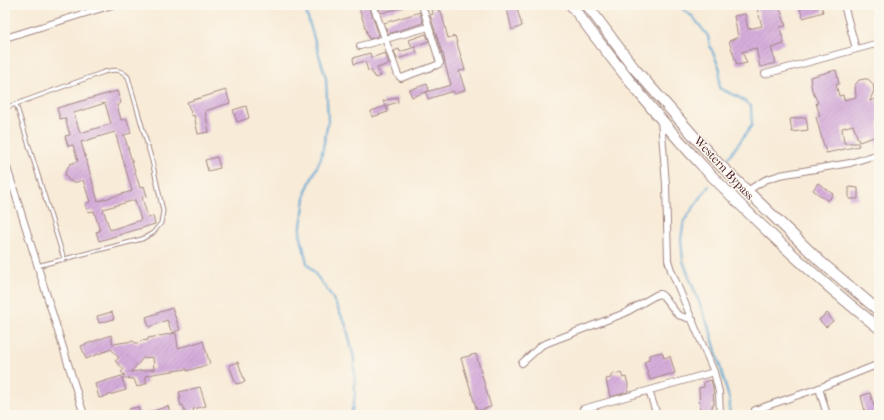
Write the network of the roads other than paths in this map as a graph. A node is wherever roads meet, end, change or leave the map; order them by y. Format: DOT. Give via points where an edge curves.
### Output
graph roads {
  1 [pos="112,5"];
  2 [pos="373,5"];
  3 [pos="422,5"];
  4 [pos="571,5"];
  5 [pos="587,5"];
  6 [pos="844,5"];
  7 [pos="93,8"];
  8 [pos="429,27"];
  9 [pos="5,38"];
  10 [pos="386,38"];
  11 [pos="879,43"];
  12 [pos="360,46"];
  13 [pos="856,49"];
  14 [pos="765,74"];
  15 [pos="16,104"];
  16 [pos="5,108"];
  17 [pos="661,119"];
  18 [pos="879,154"];
  19 [pos="5,161"];
  20 [pos="747,191"];
  21 [pos="64,259"];
  22 [pos="38,266"];
  23 [pos="879,311"];
  24 [pos="693,320"];
  25 [pos="879,328"];
  26 [pos="522,363"];
  27 [pos="879,364"];
  28 [pos="714,372"];
  29 [pos="820,388"];
  30 [pos="650,391"];
  31 [pos="583,409"];
  32 [pos="755,410"];
  33 [pos="84,415"];
  34 [pos="657,415"];
  35 [pos="720,415"];
  36 [pos="827,415"];
  1 -- 7 [label="street"];
  2 -- 10 [label="street"];
  3 -- 8 [label="street"];
  4 -- 17 [label="main road, Western Bypass"];
  5 -- 20 [label="main road, Western Bypass" via="634,68 714,159"];
  6 -- 13 [label="street"];
  7 -- 9 [label="street"];
  8 -- 10 [label="street"];
  8 -- 10 [label="street" via="440,63 402,78 398,75"];
  10 -- 12 [label="street"];
  11 -- 13 [label="street"];
  13 -- 14 [label="street"];
  15 -- 16 [label="lane"];
  15 -- 21 [label="lane"];
  15 -- 21 [label="lane" via="113,69 125,73 128,77 160,196 163,211 160,223 153,233 142,239"];
  17 -- 24 [label="street" via="668,260"];
  17 -- 25 [label="main road, Western Bypass" via="706,170 768,233"];
  18 -- 20 [label="street" via="850,163 780,175 765,180"];
  19 -- 22 [label="street"];
  20 -- 23 [label="main road, Western Bypass" via="821,262"];
  21 -- 22 [label="lane"];
  22 -- 33 [label="street"];
  24 -- 26 [label="street" via="678,315 663,296 656,295 625,313 542,345"];
  24 -- 28 [label="street"];
  27 -- 29 [label="street"];
  28 -- 30 [label="street"];
  28 -- 35 [label="street"];
  29 -- 32 [label="street"];
  29 -- 36 [label="street"];
  30 -- 31 [label="street"];
  30 -- 34 [label="street"];
}
